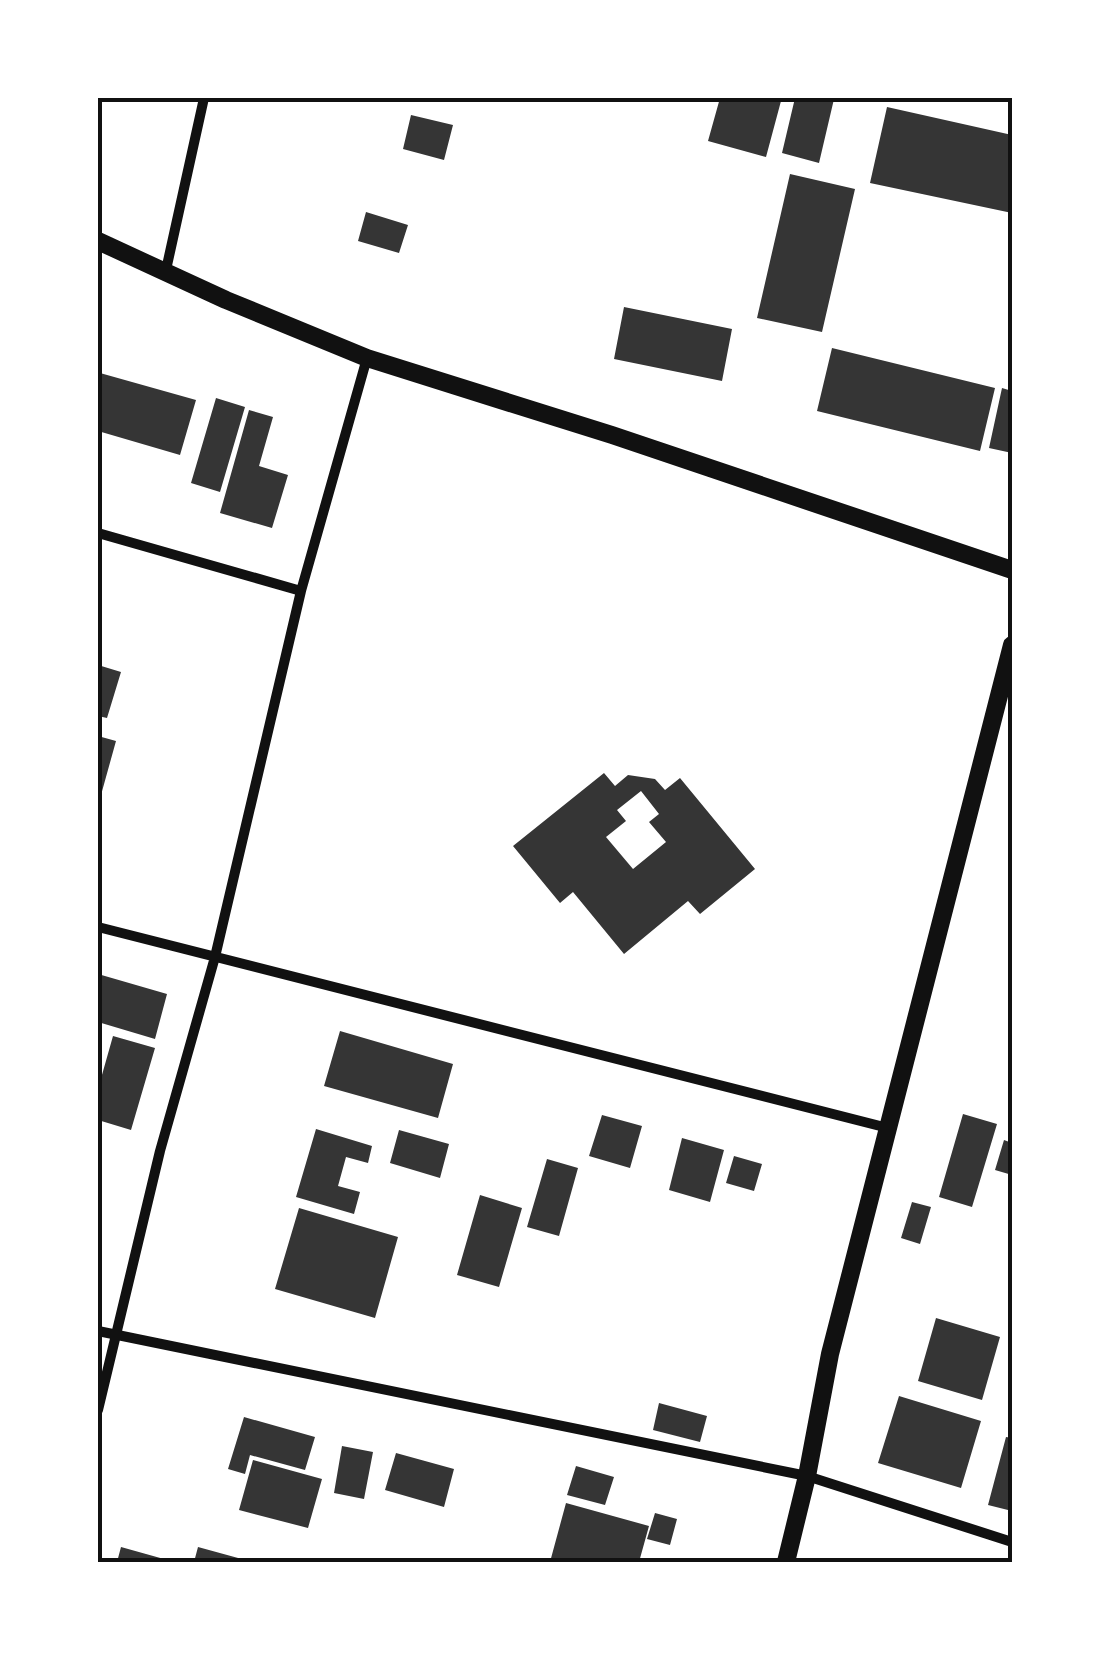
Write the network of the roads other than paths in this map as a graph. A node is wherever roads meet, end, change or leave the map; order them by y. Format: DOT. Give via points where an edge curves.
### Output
graph roads {
  1 [pos="204,98"];
  2 [pos="98,241"];
  3 [pos="166,270"];
  4 [pos="367,358"];
  5 [pos="98,533"];
  6 [pos="1012,570"];
  7 [pos="301,592"];
  8 [pos="1012,644"];
  9 [pos="98,926"];
  10 [pos="215,957"];
  11 [pos="888,1128"];
  12 [pos="98,1330"];
  13 [pos="116,1336"];
  14 [pos="98,1410"];
  15 [pos="807,1476"];
  16 [pos="1012,1542"];
  17 [pos="786,1562"];
  1 -- 3 [label="street"];
  2 -- 3 [label="street"];
  3 -- 4 [label="street"];
  4 -- 6 [label="street"];
  4 -- 7 [label="street"];
  5 -- 7 [label="street"];
  7 -- 10 [label="street"];
  8 -- 11 [label="street"];
  9 -- 10 [label="street"];
  10 -- 11 [label="street"];
  10 -- 13 [label="street"];
  11 -- 15 [label="street" via="830,1354"];
  12 -- 13 [label="street"];
  13 -- 14 [label="street"];
  13 -- 15 [label="street"];
  15 -- 16 [label="street"];
  15 -- 17 [label="street"];
}
